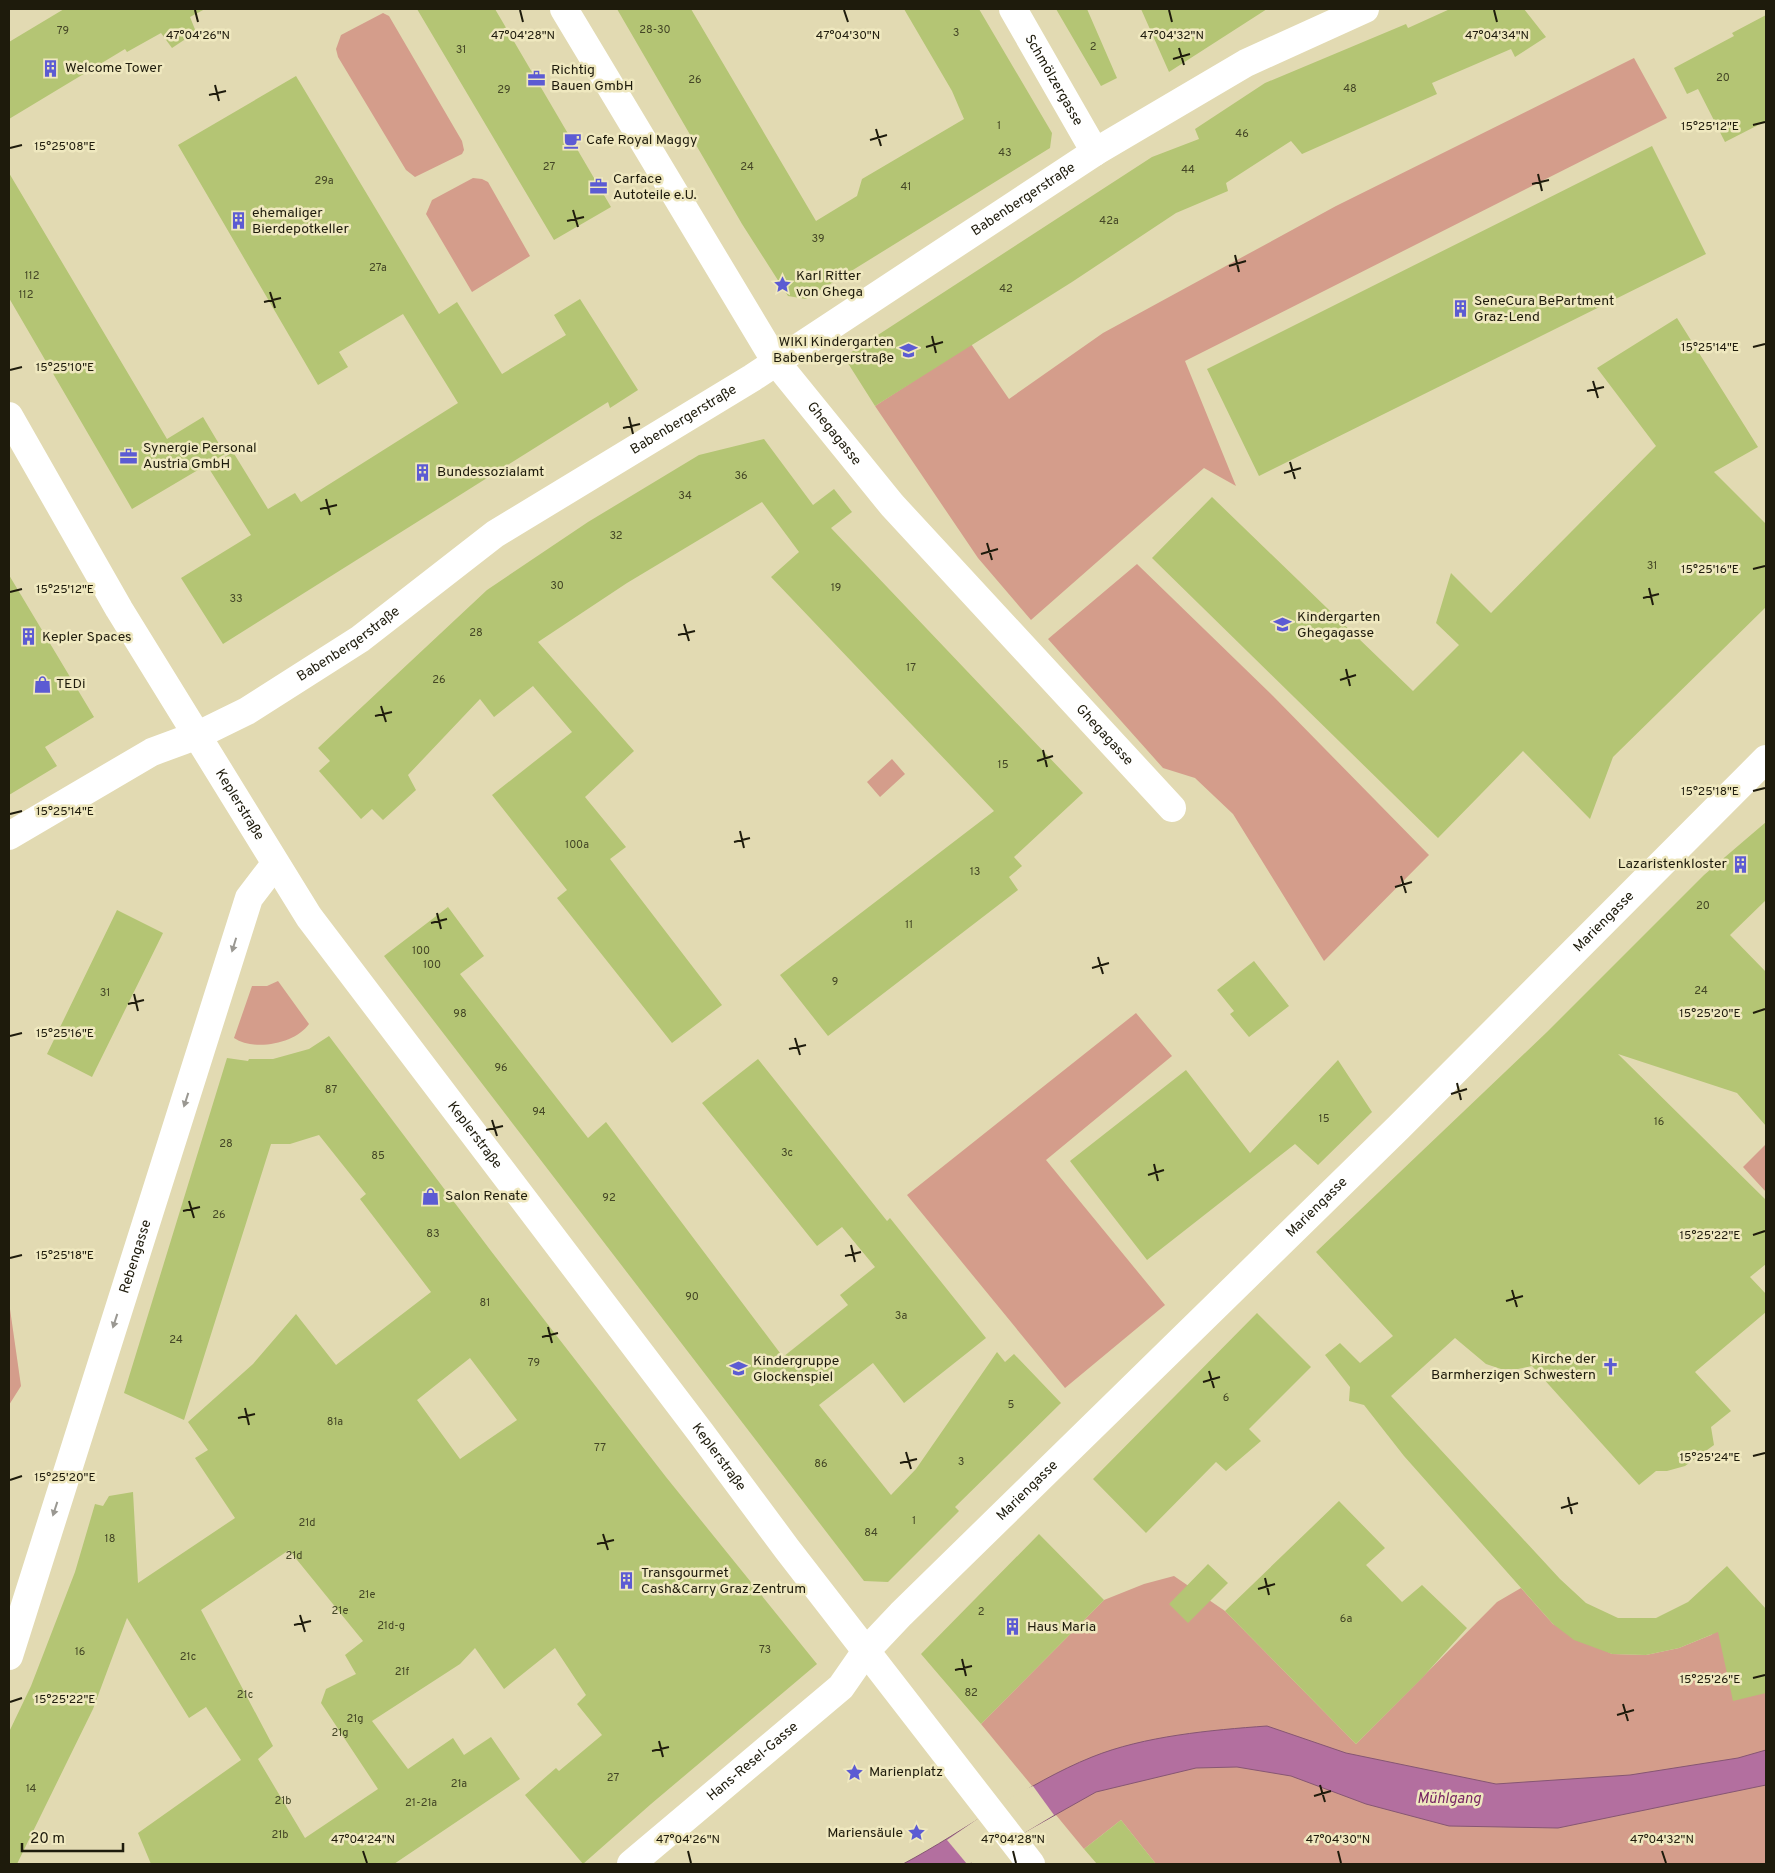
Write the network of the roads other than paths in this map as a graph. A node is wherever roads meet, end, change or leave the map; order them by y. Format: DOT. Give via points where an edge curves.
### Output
graph roads {
  1 [pos="564,9"];
  2 [pos="1013,9"];
  3 [pos="1365,9"];
  4 [pos="1095,152"];
  5 [pos="776,362"];
  6 [pos="9,416"];
  7 [pos="198,736"];
  8 [pos="1766,759"];
  9 [pos="1172,808"];
  10 [pos="9,836"];
  11 [pos="275,864"];
  12 [pos="866,1651"];
  13 [pos="9,1656"];
  14 [pos="631,1864"];
  15 [pos="1031,1864"];
  1 -- 5 [label="street, Ghegagasse"];
  2 -- 4 [label="street, Schmölzergasse"];
  3 -- 4 [label="street, Babenbergerstraße" via="1246,63"];
  4 -- 5 [label="street, Babenbergerstraße"];
  5 -- 7 [label="street, Babenbergerstraße" via="495,534 360,639 247,711"];
  5 -- 9 [label="street, Ghegagasse" via="892,505"];
  6 -- 7 [label="street, Keplerstraße" via="119,609"];
  7 -- 10 [label="street, Babenbergerstraße" via="152,752"];
  7 -- 11 [label="street, Keplerstraße"];
  8 -- 12 [label="street, Mariengasse"];
  11 -- 12 [label="street, Keplerstraße" via="309,918"];
  11 -- 13 [label="street, Rebengasse, one-way" via="249,898"];
  12 -- 14 [label="street, Hans-Resel-Gasse" via="841,1687"];
  12 -- 15 [label="street, Keplerstraße"];
}
